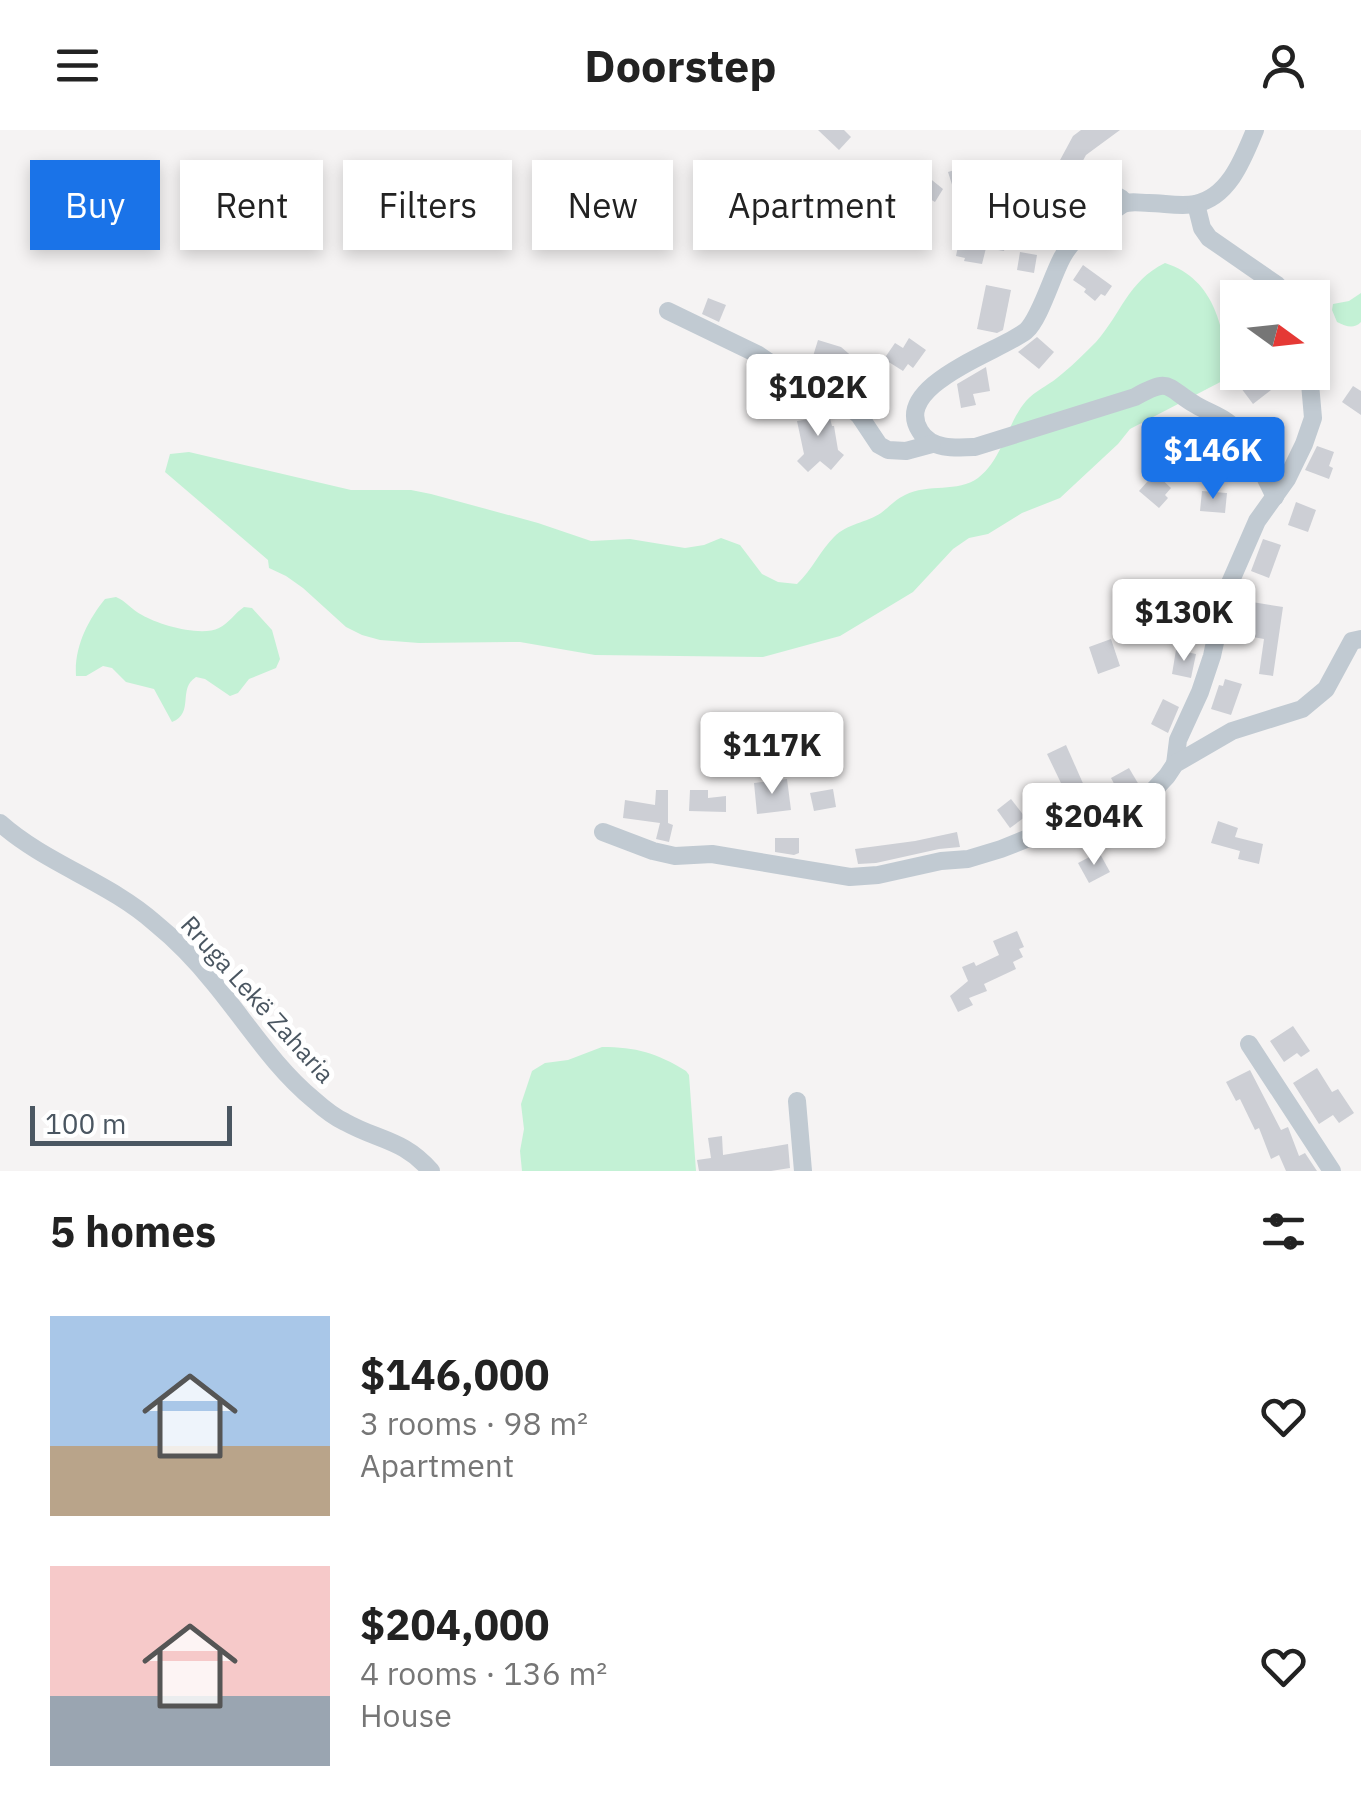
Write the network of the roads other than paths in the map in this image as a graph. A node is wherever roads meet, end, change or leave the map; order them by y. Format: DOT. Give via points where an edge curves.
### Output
graph roads {
  1 [pos="1255,130"];
  2 [pos="1122,200"];
  3 [pos="1124,202"];
  4 [pos="1196,204"];
  5 [pos="1269,280"];
  6 [pos="668,311"];
  7 [pos="1311,390"];
  8 [pos="932,444"];
  9 [pos="1275,497"];
  10 [pos="1361,639"];
  11 [pos="1175,764"];
  12 [pos="0,823"];
  13 [pos="603,832"];
  14 [pos="1249,1044"];
  15 [pos="797,1101"];
  16 [pos="431,1171"];
  17 [pos="803,1171"];
  18 [pos="1332,1171"];
  1 -- 4 [label="street" via="1225,187"];
  2 -- 3 [label="street"];
  3 -- 4 [label="street"];
  3 -- 8 [label="street" via="1063,254 1028,330 930,386 917,405 916,422"];
  4 -- 5 [label="street" via="1209,238"];
  6 -- 8 [label="street" via="842,400 888,450"];
  7 -- 9 [label="street" via="1313,418"];
  8 -- 9 [label="street" via="975,446 1165,385 1232,425"];
  9 -- 11 [label="street" via="1226,592"];
  10 -- 11 [label="street" via="1352,641 1326,688 1302,710 1232,731"];
  11 -- 13 [label="street" via="1138,799 1000,850 878,875 850,878 712,854 675,856"];
  12 -- 16 [label="street, Rruga Lekë Zaharia" via="154,921 213,982 286,1076 346,1123 402,1145"];
  14 -- 18 [label="street"];
  15 -- 17 [label="street"];
}
